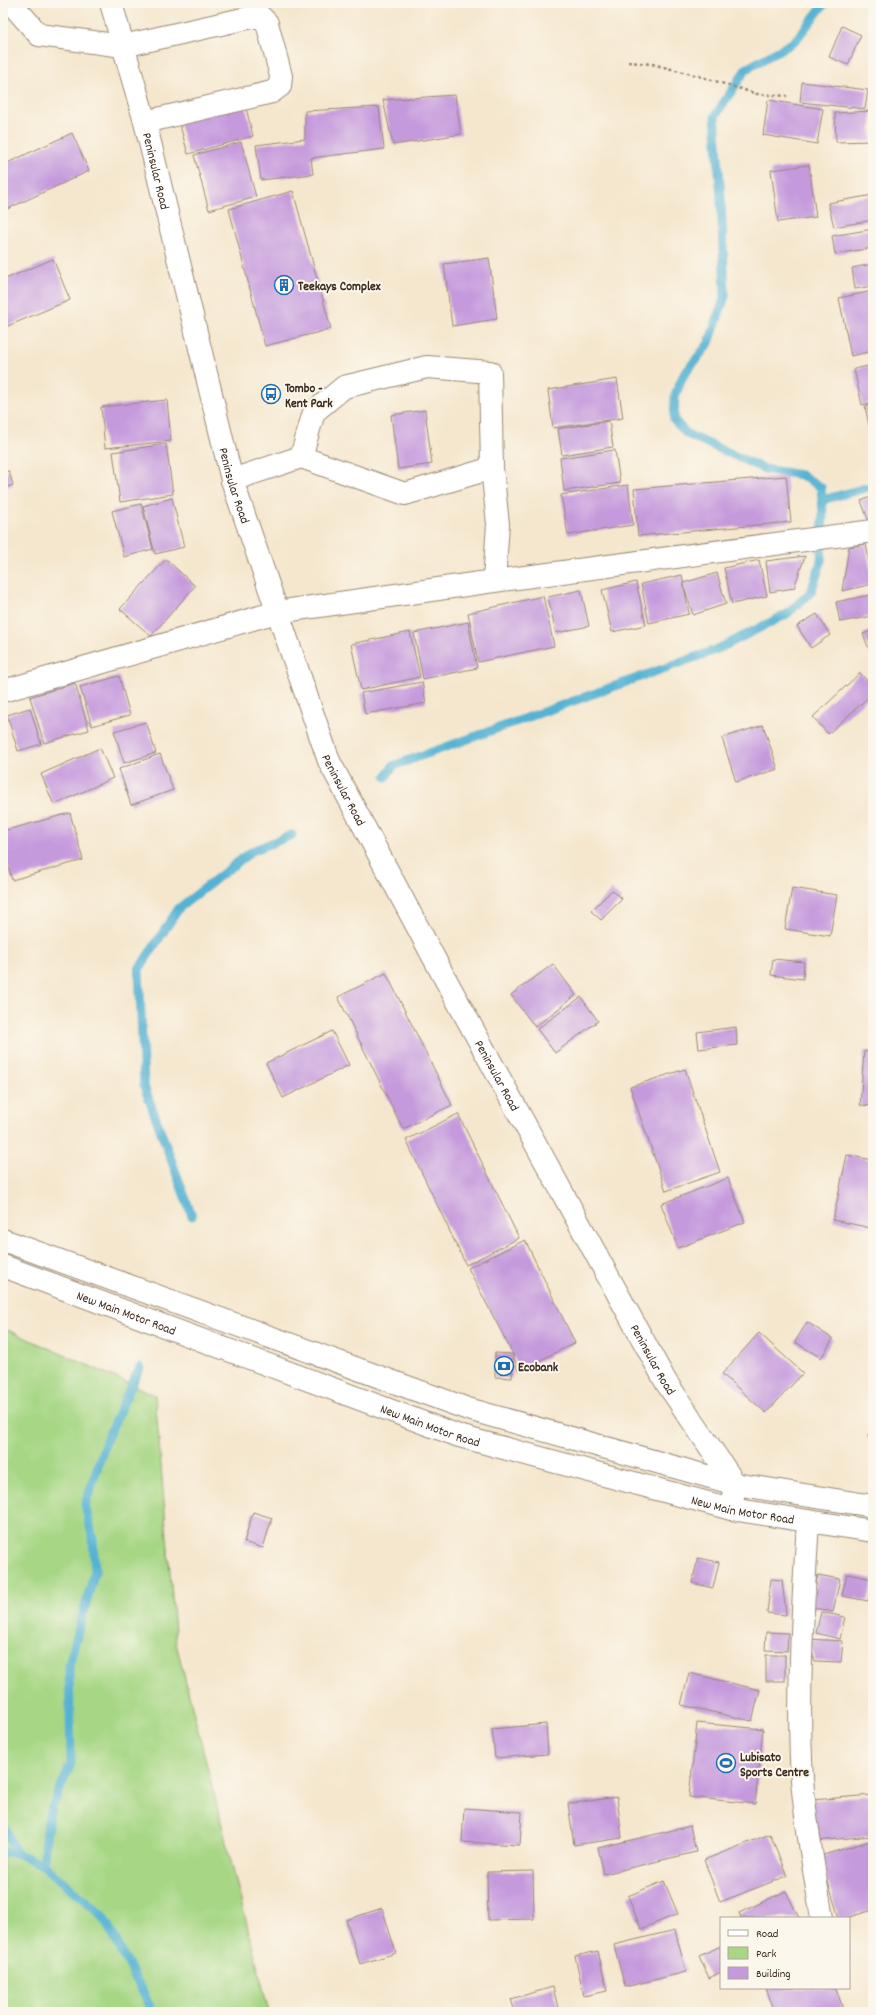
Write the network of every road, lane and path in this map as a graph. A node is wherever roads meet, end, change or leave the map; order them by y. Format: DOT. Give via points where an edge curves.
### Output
graph roads {
  1 [pos="11,3"];
  2 [pos="110,3"];
  3 [pos="123,46"];
  4 [pos="628,62"];
  5 [pos="787,96"];
  6 [pos="145,122"];
  7 [pos="301,457"];
  8 [pos="492,468"];
  9 [pos="232,480"];
  10 [pos="873,531"];
  11 [pos="494,581"];
  12 [pos="277,612"];
  13 [pos="3,691"];
  14 [pos="3,1240"];
  15 [pos="3,1266"];
  16 [pos="734,1484"];
  17 [pos="873,1506"];
  18 [pos="731,1509"];
  19 [pos="808,1521"];
  20 [pos="873,1531"];
  21 [pos="822,1917"];
  1 -- 3 [label="main road" via="40,35"];
  2 -- 3 [label="main road, Peninsular Road"];
  3 -- 6 [label="main road, Peninsular Road"];
  3 -- 6 [label="main road" via="252,17 261,17 267,23 281,76 280,86 272,92"];
  4 -- 5 [label="path" via="652,64 757,94"];
  6 -- 9 [label="main road, Peninsular Road"];
  7 -- 8 [label="main road" via="405,494"];
  7 -- 8 [label="main road" via="314,412 344,387 427,367 490,372"];
  7 -- 9 [label="main road"];
  8 -- 11 [label="main road" via="498,524"];
  9 -- 12 [label="main road, Peninsular Road"];
  10 -- 11 [label="main road"];
  11 -- 12 [label="main road"];
  12 -- 13 [label="main road"];
  12 -- 16 [label="main road, Peninsular Road" via="329,761 442,974 666,1382"];
  14 -- 16 [label="main road, New Main Motor Road" via="468,1409"];
  15 -- 18 [label="main road, New Main Motor Road" via="459,1436"];
  16 -- 17 [label="main road, New Main Motor Road"];
  16 -- 18 [label="main road"];
  18 -- 19 [label="main road, New Main Motor Road"];
  19 -- 20 [label="main road, New Main Motor Road"];
  19 -- 21 [label="main road" via="802,1609 802,1778 808,1836"];
}
